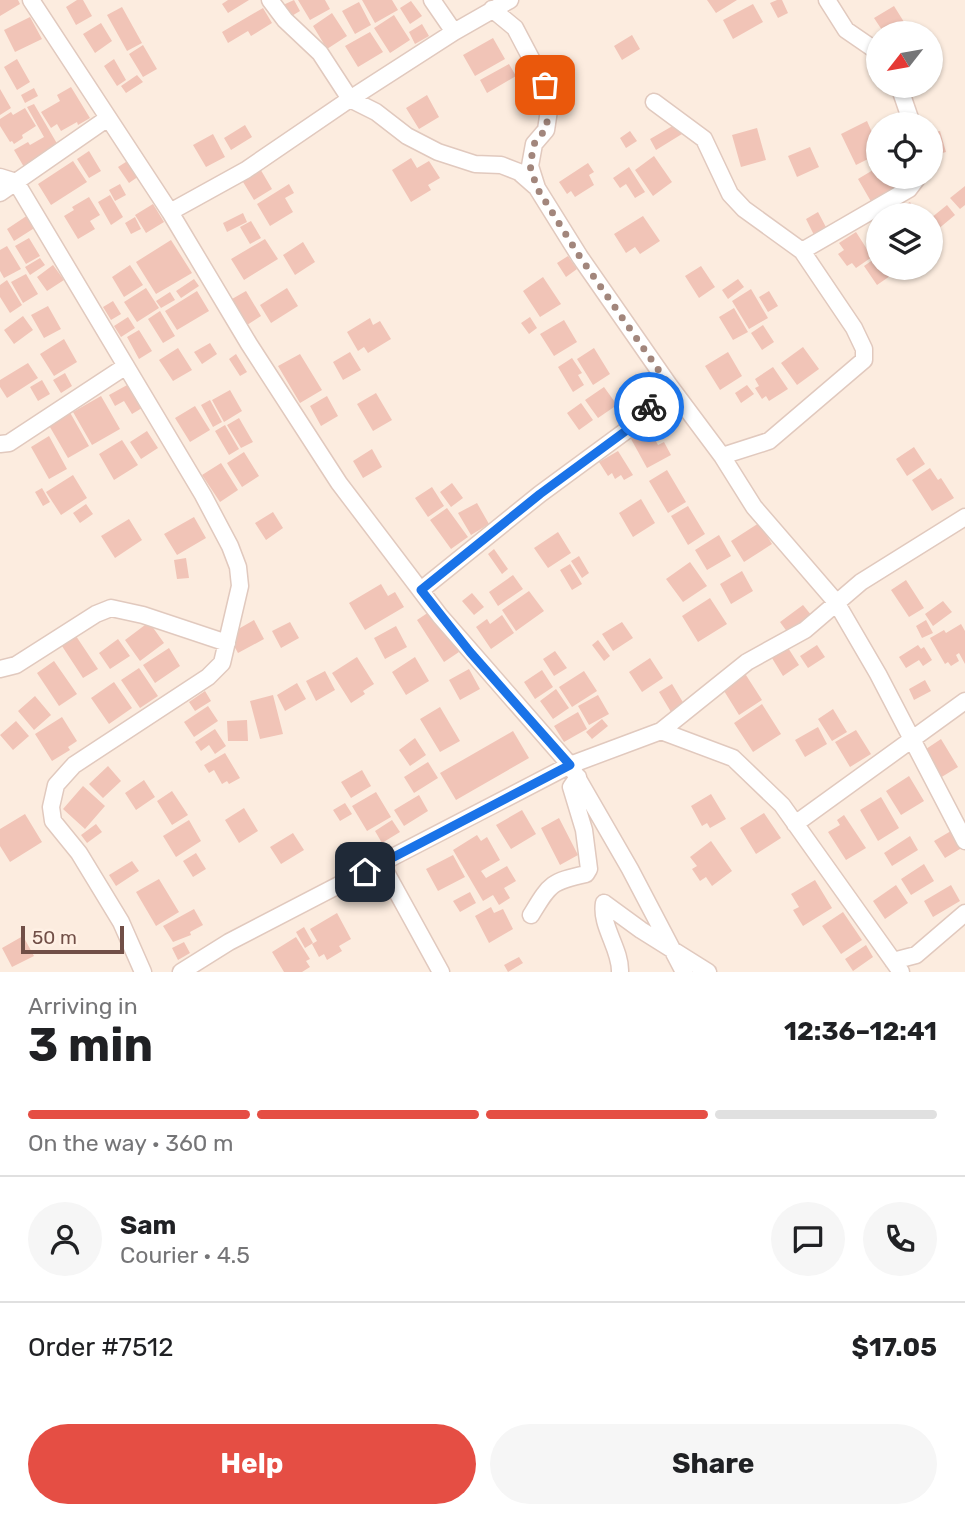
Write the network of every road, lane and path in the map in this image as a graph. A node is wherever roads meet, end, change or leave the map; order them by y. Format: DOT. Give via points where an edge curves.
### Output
graph roads {
  1 [pos="31,0"];
  2 [pos="270,0"];
  3 [pos="432,0"];
  4 [pos="510,0"];
  5 [pos="827,0"];
  6 [pos="492,9"];
  7 [pos="454,32"];
  8 [pos="866,44"];
  9 [pos="350,99"];
  10 [pos="654,102"];
  11 [pos="108,118"];
  12 [pos="0,177"];
  13 [pos="16,182"];
  14 [pos="537,188"];
  15 [pos="909,189"];
  16 [pos="0,193"];
  17 [pos="170,212"];
  18 [pos="802,251"];
  19 [pos="126,366"];
  20 [pos="669,385"];
  21 [pos="0,444"];
  22 [pos="722,456"];
  23 [pos="965,517"];
  24 [pos="421,590"];
  25 [pos="836,602"];
  26 [pos="227,643"];
  27 [pos="0,669"];
  28 [pos="965,701"];
  29 [pos="661,731"];
  30 [pos="913,740"];
  31 [pos="574,771"];
  32 [pos="795,824"];
  33 [pos="965,841"];
  34 [pos="381,863"];
  35 [pos="965,914"];
  36 [pos="531,915"];
  37 [pos="671,947"];
  38 [pos="897,967"];
  39 [pos="143,972"];
  40 [pos="181,972"];
  41 [pos="441,972"];
  42 [pos="620,972"];
  43 [pos="684,972"];
  44 [pos="708,972"];
  1 -- 11 [label="street"];
  2 -- 9 [label="street" via="320,53"];
  3 -- 7 [label="street"];
  4 -- 6 [label="street"];
  5 -- 8 [label="street" via="846,30"];
  6 -- 7 [label="street"];
  6 -- 14 [label="street" via="515,27 545,85 550,110 545,130 534,144 530,166"];
  7 -- 9 [label="street"];
  9 -- 14 [label="street" via="438,152 475,164 501,165 519,172"];
  9 -- 17 [label="street" via="246,170"];
  10 -- 18 [label="street" via="704,139 730,194 744,209"];
  11 -- 13 [label="street"];
  11 -- 17 [label="street"];
  12 -- 13 [label="street"];
  13 -- 16 [label="street"];
  13 -- 19 [label="street"];
  14 -- 20 [label="street"];
  15 -- 18 [label="street"];
  17 -- 24 [label="street" via="339,483"];
  18 -- 22 [label="street" via="855,328 864,360 769,441"];
  19 -- 21 [label="street" via="9,443"];
  19 -- 26 [label="street" via="238,567 240,586"];
  20 -- 22 [label="street"];
  20 -- 24 [label="street" via="627,430"];
  22 -- 25 [label="street" via="754,507"];
  23 -- 25 [label="street"];
  24 -- 31 [label="street"];
  25 -- 29 [label="street" via="805,630 747,662"];
  25 -- 30 [label="street"];
  26 -- 27 [label="street" via="111,608 16,665"];
  26 -- 39 [label="street" via="222,663 208,677 74,765 56,785 53,821 79,853 121,922"];
  28 -- 30 [label="street"];
  29 -- 31 [label="street"];
  29 -- 32 [label="street" via="733,758 782,805"];
  30 -- 32 [label="street"];
  30 -- 33 [label="street"];
  31 -- 34 [label="street"];
  31 -- 36 [label="street" via="571,787 589,869 548,887"];
  31 -- 37 [label="street"];
  32 -- 38 [label="street"];
  34 -- 40 [label="street"];
  34 -- 41 [label="street"];
  35 -- 38 [label="street"];
  37 -- 42 [label="street" via="604,902"];
  37 -- 43 [label="street"];
  37 -- 44 [label="street"];
}
